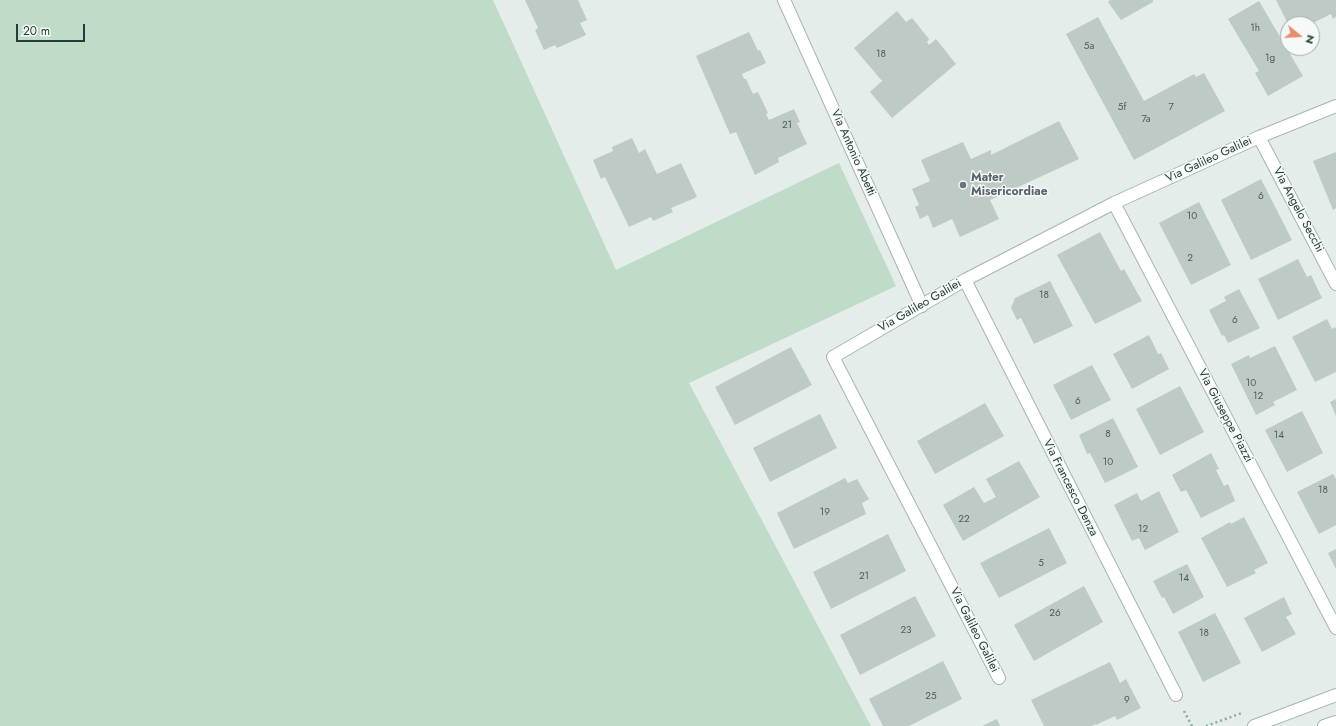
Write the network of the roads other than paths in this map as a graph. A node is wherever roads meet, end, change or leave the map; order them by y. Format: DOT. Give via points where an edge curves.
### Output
graph roads {
  1 [pos="784,0"];
  2 [pos="1336,106"];
  3 [pos="1259,136"];
  4 [pos="1114,203"];
  5 [pos="964,280"];
  6 [pos="1336,284"];
  7 [pos="922,306"];
  8 [pos="1336,628"];
  9 [pos="999,678"];
  10 [pos="1176,695"];
  11 [pos="1336,695"];
  12 [pos="1336,722"];
  13 [pos="1254,726"];
  14 [pos="1324,726"];
  1 -- 7 [label="street, Via Antonio Abetti"];
  2 -- 3 [label="street, Via Galileo Galilei"];
  3 -- 4 [label="street, Via Galileo Galilei"];
  3 -- 6 [label="street, Via Angelo Secchi"];
  4 -- 5 [label="street, Via Galileo Galilei"];
  4 -- 8 [label="street, Via Giuseppe Piazzi"];
  5 -- 7 [label="street, Via Galileo Galilei"];
  5 -- 10 [label="street, Via Francesco Denza"];
  7 -- 9 [label="street, Via Galileo Galilei" via="833,357"];
  11 -- 13 [label="street"];
  12 -- 14 [label="street"];
}
